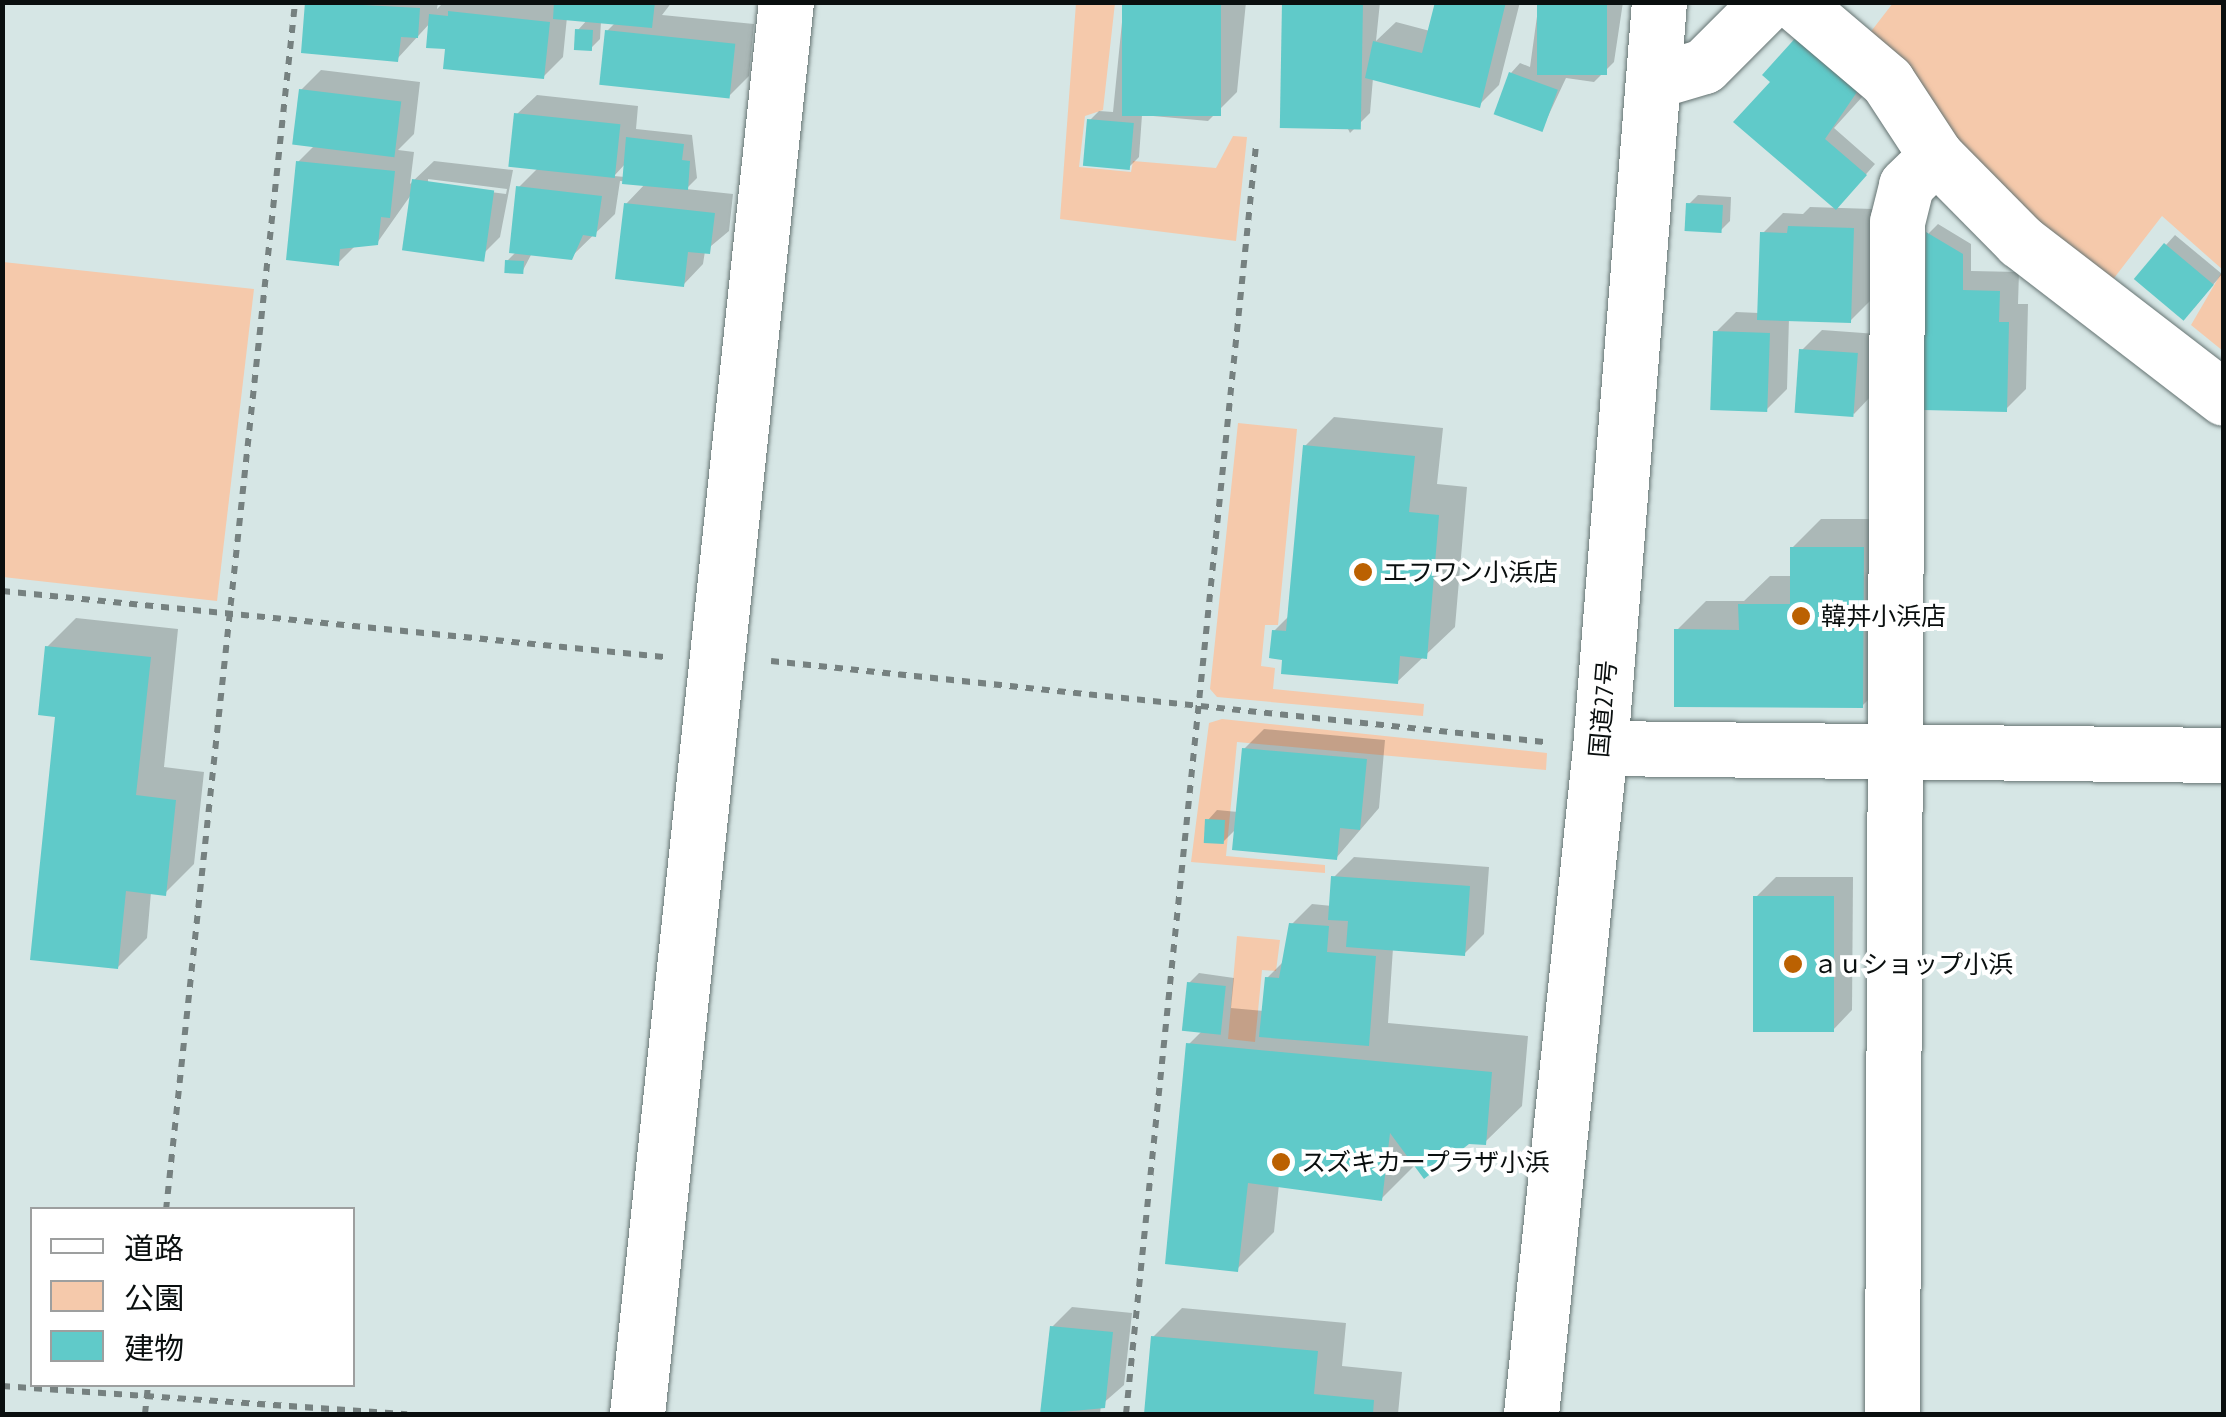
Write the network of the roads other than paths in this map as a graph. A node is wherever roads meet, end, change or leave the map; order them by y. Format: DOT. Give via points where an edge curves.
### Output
graph roads {
  1 [pos="786,2"];
  2 [pos="1659,2"];
  3 [pos="1768,2"];
  4 [pos="1794,2"];
  5 [pos="1654,81"];
  6 [pos="1936,156"];
  7 [pos="2224,398"];
  8 [pos="1600,748"];
  9 [pos="1894,753"];
  10 [pos="2224,755"];
  11 [pos="637,1414"];
  12 [pos="1531,1414"];
  13 [pos="1892,1414"];
  1 -- 11 [label="main road"];
  2 -- 5 [label="main road, 国道27号"];
  3 -- 5 [label="main road" via="1704,66"];
  4 -- 6 [label="main road" via="1887,81"];
  5 -- 8 [label="main road, 国道27号"];
  6 -- 7 [label="main road" via="2020,241"];
  6 -- 9 [label="main road" via="1898,200"];
  8 -- 9 [label="main road"];
  8 -- 12 [label="main road, 国道27号"];
  9 -- 10 [label="main road"];
  9 -- 13 [label="main road"];
}
